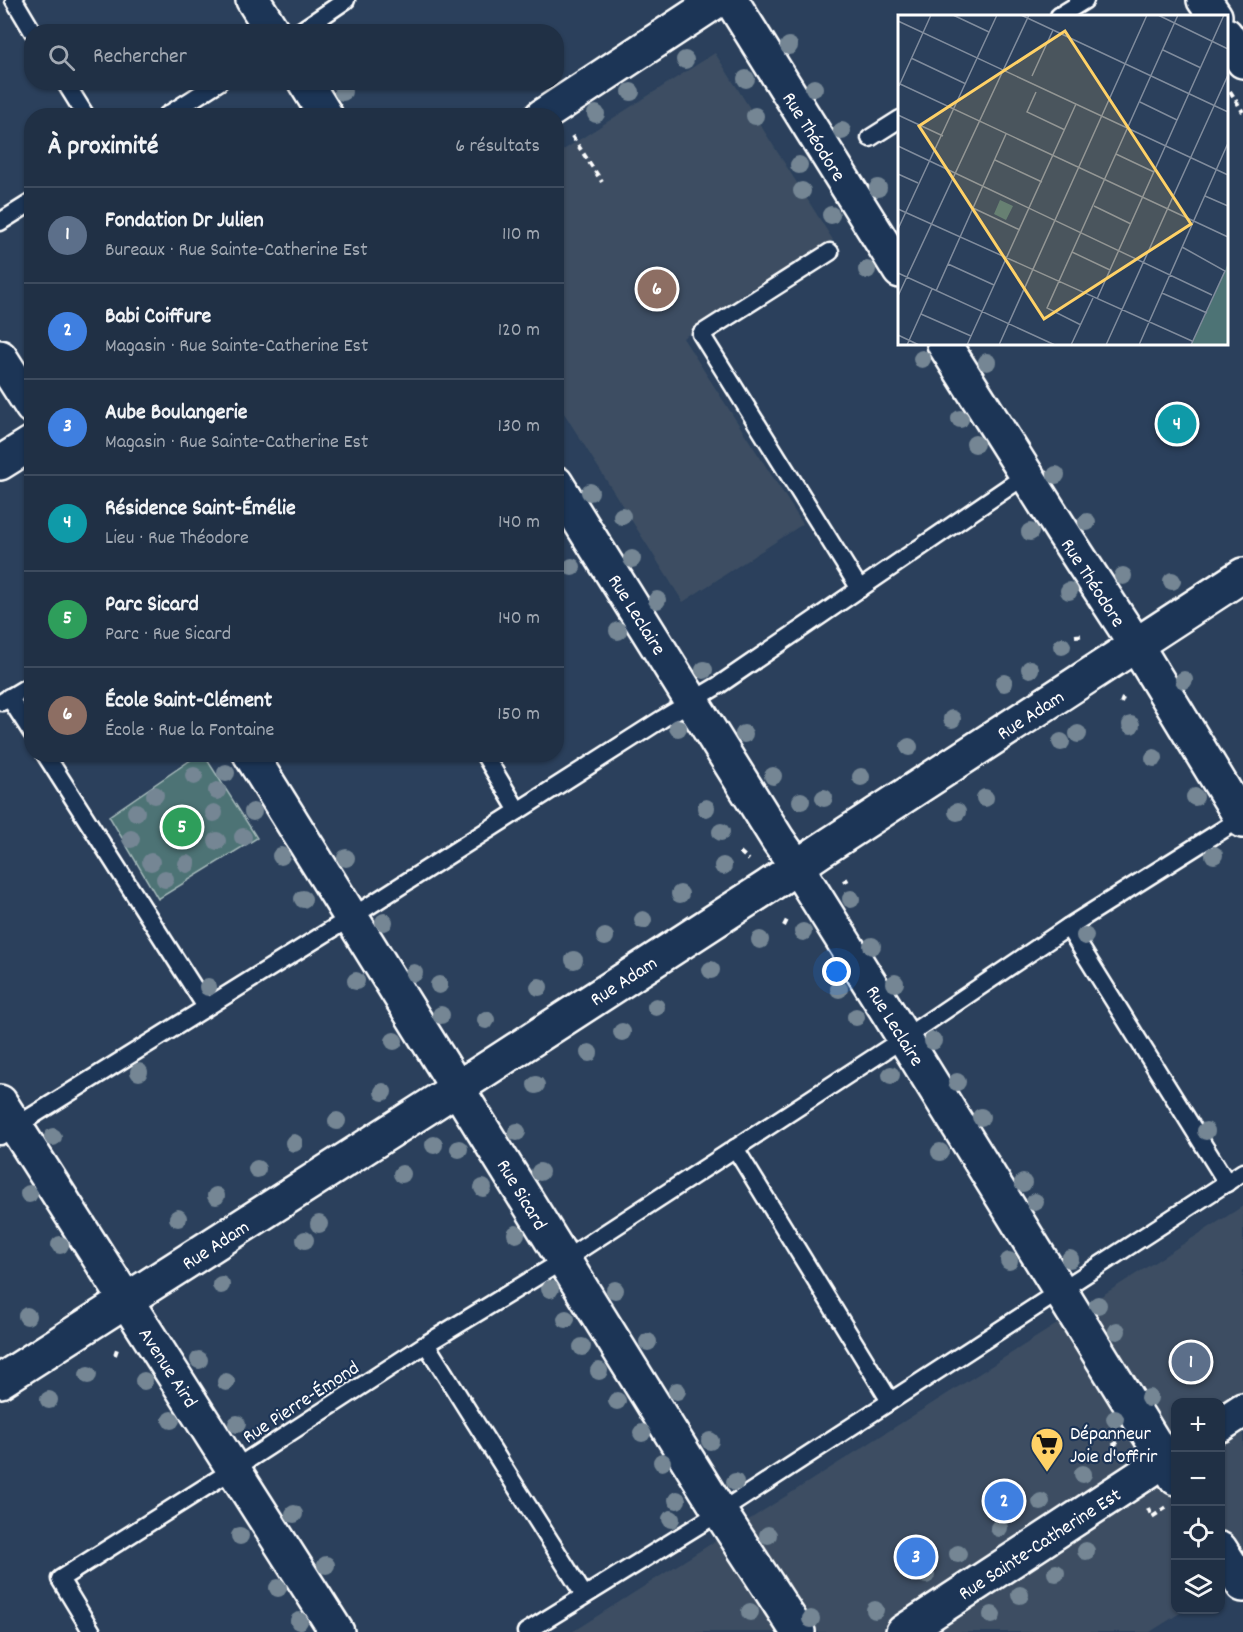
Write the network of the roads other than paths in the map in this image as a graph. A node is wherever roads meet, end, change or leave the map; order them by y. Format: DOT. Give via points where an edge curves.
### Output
graph roads {
  1 [pos="14,0"];
  2 [pos="253,0"];
  3 [pos="346,0"];
  4 [pos="718,0"];
  5 [pos="731,0"];
  6 [pos="1085,0"];
  7 [pos="1204,0"];
  8 [pos="1061,15"];
  9 [pos="1214,15"];
  10 [pos="28,24"];
  11 [pos="268,24"];
  12 [pos="311,24"];
  13 [pos="1228,37"];
  14 [pos="1243,61"];
  15 [pos="70,90"];
  16 [pos="207,90"];
  17 [pos="310,90"];
  18 [pos="81,108"];
  19 [pos="178,108"];
  20 [pos="321,108"];
  21 [pos="554,108"];
  22 [pos="898,120"];
  23 [pos="870,138"];
  24 [pos="24,207"];
  25 [pos="0,222"];
  26 [pos="830,252"];
  27 [pos="898,268"];
  28 [pos="945,345"];
  29 [pos="0,357"];
  30 [pos="24,394"];
  31 [pos="24,448"];
  32 [pos="0,463"];
  33 [pos="1026,475"];
  34 [pos="564,496"];
  35 [pos="1243,575"];
  36 [pos="860,589"];
  37 [pos="1136,645"];
  38 [pos="24,689"];
  39 [pos="5,700"];
  40 [pos="692,701"];
  41 [pos="24,723"];
  42 [pos="50,762"];
  43 [pos="255,762"];
  44 [pos="489,762"];
  45 [pos="518,811"];
  46 [pos="1242,819"];
  47 [pos="797,867"];
  48 [pos="350,918"];
  49 [pos="1068,927"];
  50 [pos="206,1007"];
  51 [pos="904,1038"];
  52 [pos="457,1088"];
  53 [pos="5,1122"];
  54 [pos="735,1148"];
  55 [pos="1243,1172"];
  56 [pos="1227,1183"];
  57 [pos="564,1260"];
  58 [pos="1061,1290"];
  59 [pos="126,1301"];
  60 [pos="426,1344"];
  61 [pos="0,1381"];
  62 [pos="890,1401"];
  63 [pos="1243,1410"];
  64 [pos="1225,1422"];
  65 [pos="1171,1462"];
  66 [pos="1171,1465"];
  67 [pos="234,1469"];
  68 [pos="720,1512"];
  69 [pos="1225,1555"];
  70 [pos="1243,1585"];
  71 [pos="584,1595"];
  72 [pos="92,1632"];
  73 [pos="338,1632"];
  74 [pos="526,1632"];
  75 [pos="798,1632"];
  76 [pos="903,1632"];
  1 -- 10 [label="lane"];
  2 -- 11 [label="street"];
  3 -- 12 [label="lane"];
  4 -- 21 [label="street"];
  5 -- 27 [label="street, Rue Théodore"];
  6 -- 8 [label="lane"];
  7 -- 9 [label="street"];
  13 -- 14 [label="street"];
  15 -- 18 [label="lane"];
  16 -- 19 [label="lane"];
  17 -- 20 [label="street"];
  22 -- 23 [label="lane"];
  24 -- 25 [label="lane"];
  26 -- 36 [label="lane" via="701,334"];
  28 -- 33 [label="street, Rue Théodore"];
  29 -- 30 [label="street"];
  31 -- 32 [label="street"];
  33 -- 36 [label="lane"];
  33 -- 37 [label="street, Rue Théodore"];
  34 -- 40 [label="street, Rue Leclaire"];
  35 -- 37 [label="street, Rue Adam"];
  36 -- 40 [label="lane"];
  37 -- 46 [label="street, Rue Théodore"];
  37 -- 47 [label="street, Rue Adam"];
  38 -- 39 [label="lane"];
  39 -- 41 [label="lane"];
  40 -- 45 [label="lane"];
  40 -- 47 [label="street, Rue Leclaire"];
  42 -- 50 [label="lane"];
  43 -- 48 [label="street, Rue Sicard"];
  44 -- 45 [label="lane"];
  45 -- 48 [label="lane"];
  46 -- 49 [label="lane, Rue Pierre-Émond"];
  47 -- 51 [label="street, Rue Leclaire"];
  47 -- 52 [label="street, Rue Adam"];
  48 -- 50 [label="lane"];
  48 -- 52 [label="street, Rue Sicard"];
  49 -- 51 [label="lane, Rue Pierre-Émond"];
  49 -- 56 [label="lane"];
  50 -- 53 [label="lane"];
  51 -- 54 [label="lane, Rue Pierre-Émond"];
  51 -- 58 [label="street, Rue Leclaire"];
  52 -- 57 [label="street, Rue Sicard"];
  52 -- 59 [label="street, Rue Adam"];
  53 -- 59 [label="street, Avenue Aird"];
  54 -- 57 [label="lane, Rue Pierre-Émond"];
  54 -- 62 [label="lane"];
  55 -- 56 [label="lane"];
  56 -- 58 [label="lane"];
  57 -- 60 [label="lane, Rue Pierre-Émond"];
  57 -- 68 [label="street, Rue Sicard"];
  58 -- 62 [label="lane"];
  58 -- 65 [label="street, Rue Leclaire"];
  59 -- 61 [label="street, Rue Adam"];
  59 -- 67 [label="street, Avenue Aird"];
  60 -- 67 [label="lane, Rue Pierre-Émond"];
  60 -- 71 [label="lane"];
  62 -- 68 [label="lane"];
  63 -- 64 [label="street"];
  66 -- 76 [label="street, Rue Sainte-Catherine Est"];
  67 -- 72 [label="lane, Rue Pierre-Émond" via="60,1578"];
  67 -- 73 [label="street, Avenue Aird"];
  68 -- 71 [label="lane"];
  68 -- 75 [label="street, Rue Sicard"];
  69 -- 70 [label="street"];
  71 -- 74 [label="lane"];
}
